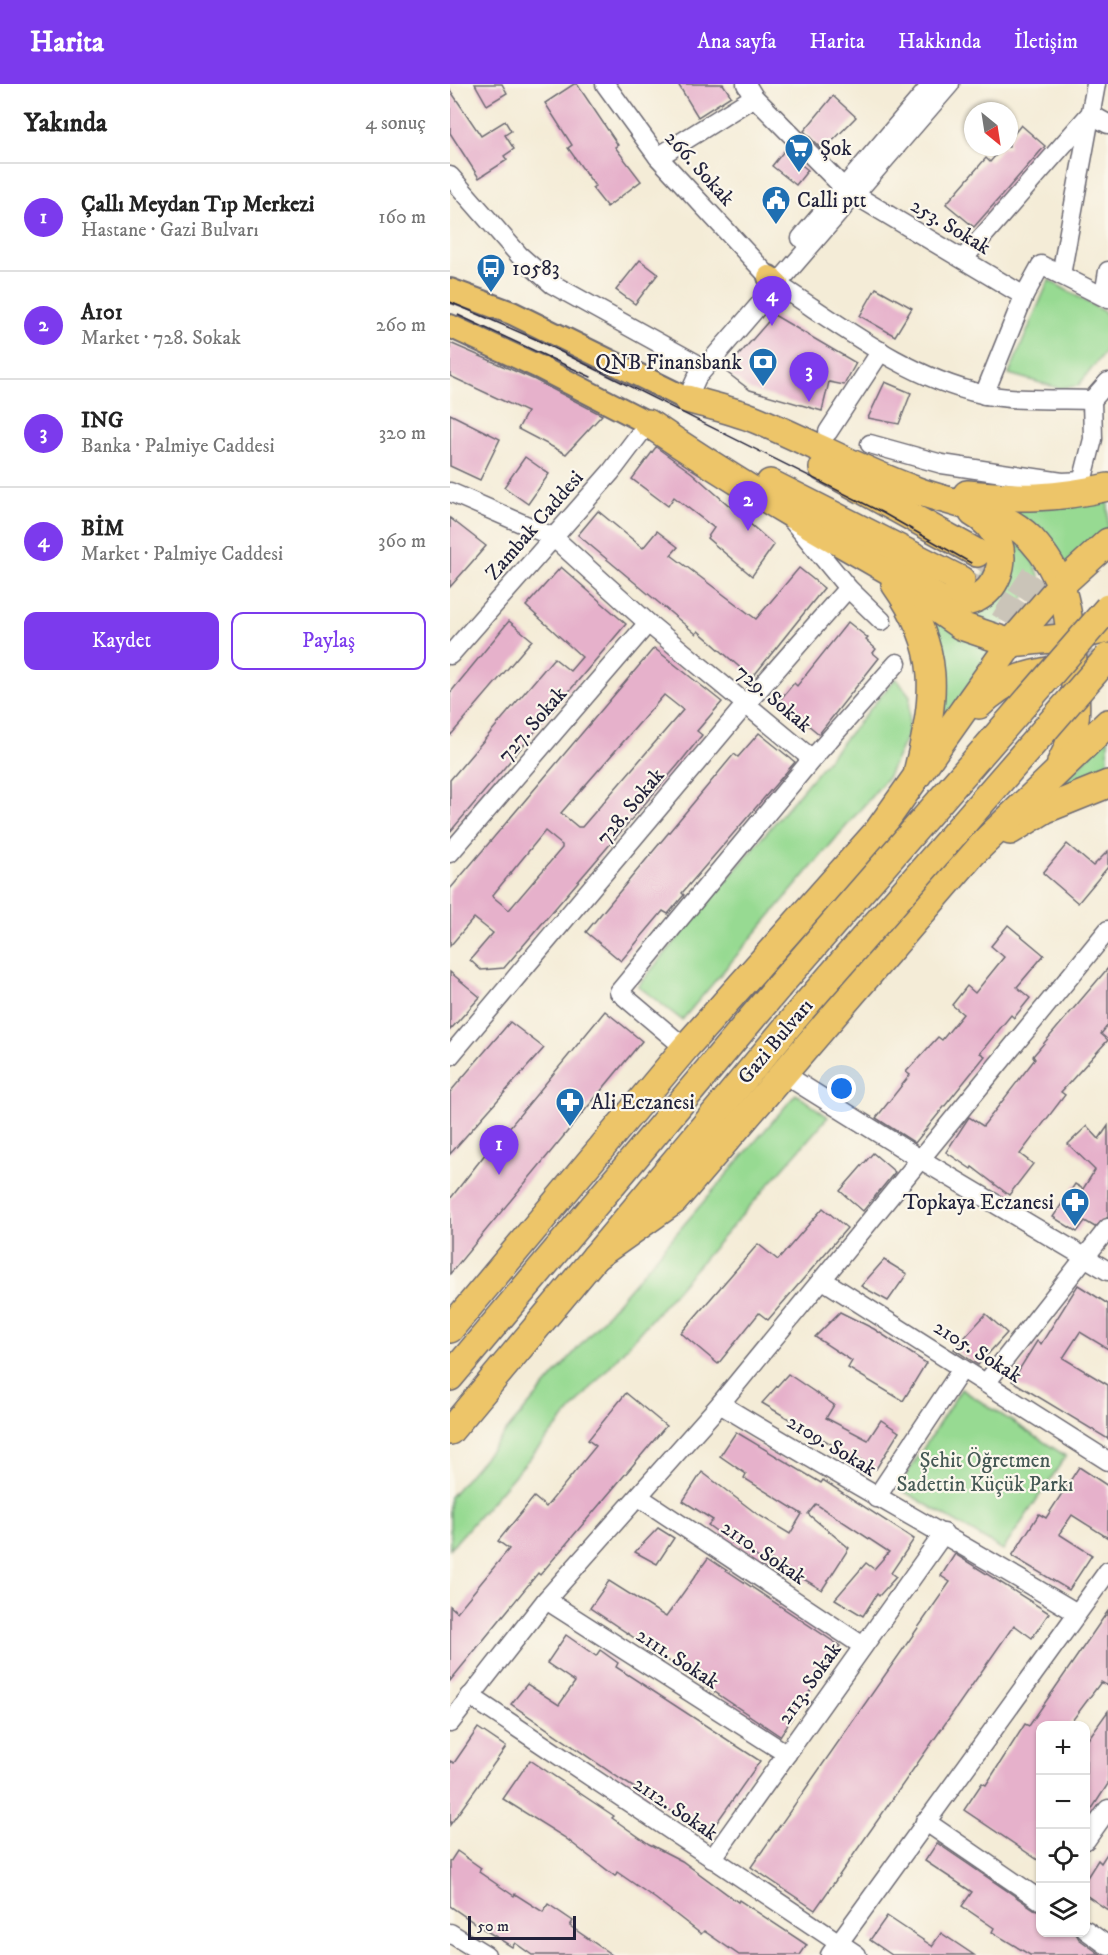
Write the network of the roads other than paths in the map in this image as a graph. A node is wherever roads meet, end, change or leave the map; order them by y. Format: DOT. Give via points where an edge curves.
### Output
graph roads {
  1 [pos="605,84"];
  2 [pos="932,84"];
  3 [pos="950,84"];
  4 [pos="1096,84"];
  5 [pos="750,91"];
  6 [pos="1090,114"];
  7 [pos="1108,124"];
  8 [pos="658,157"];
  9 [pos="450,176"];
  10 [pos="849,191"];
  11 [pos="963,260"];
  12 [pos="1108,271"];
  13 [pos="1061,275"];
  14 [pos="773,280"];
  15 [pos="450,290"];
  16 [pos="1024,296"];
  17 [pos="1106,298"];
  18 [pos="450,326"];
  19 [pos="881,351"];
  20 [pos="695,363"];
  21 [pos="1108,382"];
  22 [pos="679,395"];
  23 [pos="984,395"];
  24 [pos="1092,400"];
  25 [pos="642,419"];
  26 [pos="828,432"];
  27 [pos="870,444"];
  28 [pos="1090,487"];
  29 [pos="913,490"];
  30 [pos="450,492"];
  31 [pos="959,505"];
  32 [pos="784,510"];
  33 [pos="548,535"];
  34 [pos="1108,542"];
  35 [pos="977,553"];
  36 [pos="884,568"];
  37 [pos="961,580"];
  38 [pos="1062,584"];
  39 [pos="848,588"];
  40 [pos="1108,608"];
  41 [pos="882,621"];
  42 [pos="648,623"];
  43 [pos="1108,629"];
  44 [pos="450,636"];
  45 [pos="1071,637"];
  46 [pos="1011,643"];
  47 [pos="450,655"];
  48 [pos="1108,657"];
  49 [pos="1108,661"];
  50 [pos="897,663"];
  51 [pos="1073,666"];
  52 [pos="746,704"];
  53 [pos="1108,723"];
  54 [pos="950,732"];
  55 [pos="812,759"];
  56 [pos="1056,772"];
  57 [pos="914,784"];
  58 [pos="1108,784"];
  59 [pos="973,852"];
  60 [pos="450,853"];
  61 [pos="1108,930"];
  62 [pos="685,1048"];
  63 [pos="450,1056"];
  64 [pos="784,1074"];
  65 [pos="920,1159"];
  66 [pos="1108,1228"];
  67 [pos="596,1257"];
  68 [pos="1085,1257"];
  69 [pos="1108,1271"];
  70 [pos="823,1280"];
  71 [pos="450,1329"];
  72 [pos="962,1369"];
  73 [pos="450,1377"];
  74 [pos="986,1383"];
  75 [pos="720,1404"];
  76 [pos="450,1431"];
  77 [pos="1108,1461"];
  78 [pos="639,1497"];
  79 [pos="876,1498"];
  80 [pos="944,1533"];
  81 [pos="1108,1571"];
  82 [pos="546,1600"];
  83 [pos="1077,1613"];
  84 [pos="863,1646"];
  85 [pos="470,1696"];
  86 [pos="450,1723"];
  87 [pos="787,1754"];
  88 [pos="1108,1809"];
  89 [pos="925,1821"];
  90 [pos="1090,1834"];
  91 [pos="712,1859"];
  92 [pos="1036,1896"];
  93 [pos="450,1933"];
  94 [pos="1090,1933"];
  95 [pos="1108,1946"];
  96 [pos="834,1949"];
  97 [pos="486,1955"];
  98 [pos="857,1955"];
  1 -- 8 [label="street, 266. Sokak"];
  2 -- 10 [label="street"];
  3 -- 10 [label="street"];
  4 -- 6 [label="street"];
  5 -- 8 [label="street"];
  5 -- 10 [label="street, 253. Sokak"];
  6 -- 7 [label="street"];
  6 -- 11 [label="street"];
  6 -- 13 [label="street"];
  8 -- 14 [label="street, 266. Sokak"];
  9 -- 20 [label="street" via="519,255 552,284"];
  10 -- 11 [label="street, 253. Sokak"];
  10 -- 14 [label="street"];
  11 -- 16 [label="street, 253. Sokak"];
  12 -- 17 [label="street"];
  13 -- 16 [label="street" via="1041,265"];
  13 -- 17 [label="street"];
  14 -- 19 [label="street, 266. Sokak"];
  14 -- 20 [label="street"];
  14 -- 22 [label="street"];
  15 -- 22 [label="main road" via="512,313"];
  16 -- 23 [label="street"];
  18 -- 25 [label="main road"];
  19 -- 23 [label="street, 266. Sokak" via="932,378"];
  19 -- 26 [label="street"];
  20 -- 22 [label="street"];
  21 -- 24 [label="street"];
  22 -- 29 [label="highway" via="751,418"];
  22 -- 35 [label="highway" via="837,475"];
  23 -- 24 [label="street, 266. Sokak"];
  24 -- 28 [label="street"];
  25 -- 32 [label="highway"];
  25 -- 33 [label="street, Zambak Caddesi" via="611,472"];
  25 -- 37 [label="highway"];
  27 -- 28 [label="street" via="942,464"];
  28 -- 29 [label="highway" via="1015,499"];
  29 -- 31 [label="highway"];
  30 -- 33 [label="street, 729. Sokak"];
  31 -- 36 [label="highway" via="983,518 999,539 1001,566 984,594 954,605"];
  31 -- 38 [label="highway" via="1008,521 1031,540"];
  32 -- 36 [label="highway"];
  32 -- 39 [label="street"];
  33 -- 42 [label="street, 729. Sokak"];
  33 -- 44 [label="street, Zambak Caddesi"];
  33 -- 47 [label="street, Zambak Caddesi"];
  34 -- 38 [label="highway"];
  36 -- 46 [label="highway" via="961,626"];
  36 -- 57 [label="highway" via="907,600 932,670 933,699"];
  38 -- 45 [label="highway"];
  38 -- 46 [label="highway"];
  39 -- 41 [label="street"];
  39 -- 52 [label="street, 728. Sokak"];
  40 -- 73 [label="highway, Gazi Bulvarı, bridge" via="778,987"];
  42 -- 52 [label="street, 729. Sokak"];
  42 -- 60 [label="street, 727. Sokak"];
  43 -- 45 [label="highway"];
  45 -- 46 [label="highway"];
  45 -- 51 [label="highway"];
  46 -- 54 [label="highway"];
  48 -- 67 [label="highway, Gazi Bulvarı, bridge" via="802,1009"];
  49 -- 51 [label="highway"];
  50 -- 55 [label="street"];
  51 -- 54 [label="highway" via="1027,673 1008,682"];
  51 -- 56 [label="highway" via="1077,706 1073,740"];
  52 -- 55 [label="street, 729. Sokak"];
  52 -- 63 [label="street, 728. Sokak"];
  53 -- 56 [label="highway"];
  54 -- 57 [label="highway"];
  55 -- 62 [label="street, 729. Sokak" via="619,992"];
  56 -- 59 [label="highway"];
  57 -- 62 [label="highway" via="879,831"];
  58 -- 59 [label="highway" via="1046,809"];
  59 -- 64 [label="highway"];
  61 -- 65 [label="street"];
  62 -- 71 [label="highway"];
  64 -- 65 [label="street"];
  64 -- 67 [label="highway" via="674,1201"];
  65 -- 68 [label="street"];
  65 -- 70 [label="street"];
  66 -- 68 [label="street"];
  67 -- 76 [label="highway, Gazi Bulvarı"];
  68 -- 69 [label="street"];
  68 -- 74 [label="street"];
  70 -- 72 [label="street, 2105. Sokak"];
  70 -- 75 [label="street"];
  72 -- 74 [label="street, 2105. Sokak"];
  72 -- 79 [label="street"];
  74 -- 77 [label="street, 2105. Sokak"];
  75 -- 78 [label="street"];
  75 -- 79 [label="street, 2109. Sokak"];
  78 -- 82 [label="street"];
  78 -- 84 [label="street, 2110. Sokak"];
  79 -- 80 [label="street, 2109. Sokak"];
  80 -- 83 [label="street, 2109. Sokak"];
  80 -- 84 [label="street, 2113. Sokak"];
  81 -- 83 [label="street"];
  82 -- 85 [label="street"];
  82 -- 87 [label="street, 2111. Sokak"];
  83 -- 89 [label="street"];
  84 -- 87 [label="street, 2113. Sokak"];
  85 -- 86 [label="street"];
  85 -- 91 [label="street, 2112. Sokak"];
  87 -- 91 [label="street, 2113. Sokak"];
  88 -- 90 [label="street"];
  89 -- 92 [label="street"];
  89 -- 96 [label="street"];
  91 -- 96 [label="street, 2112. Sokak"];
  93 -- 97 [label="street"];
  94 -- 95 [label="street"];
  96 -- 98 [label="street, 2112. Sokak"];
}
